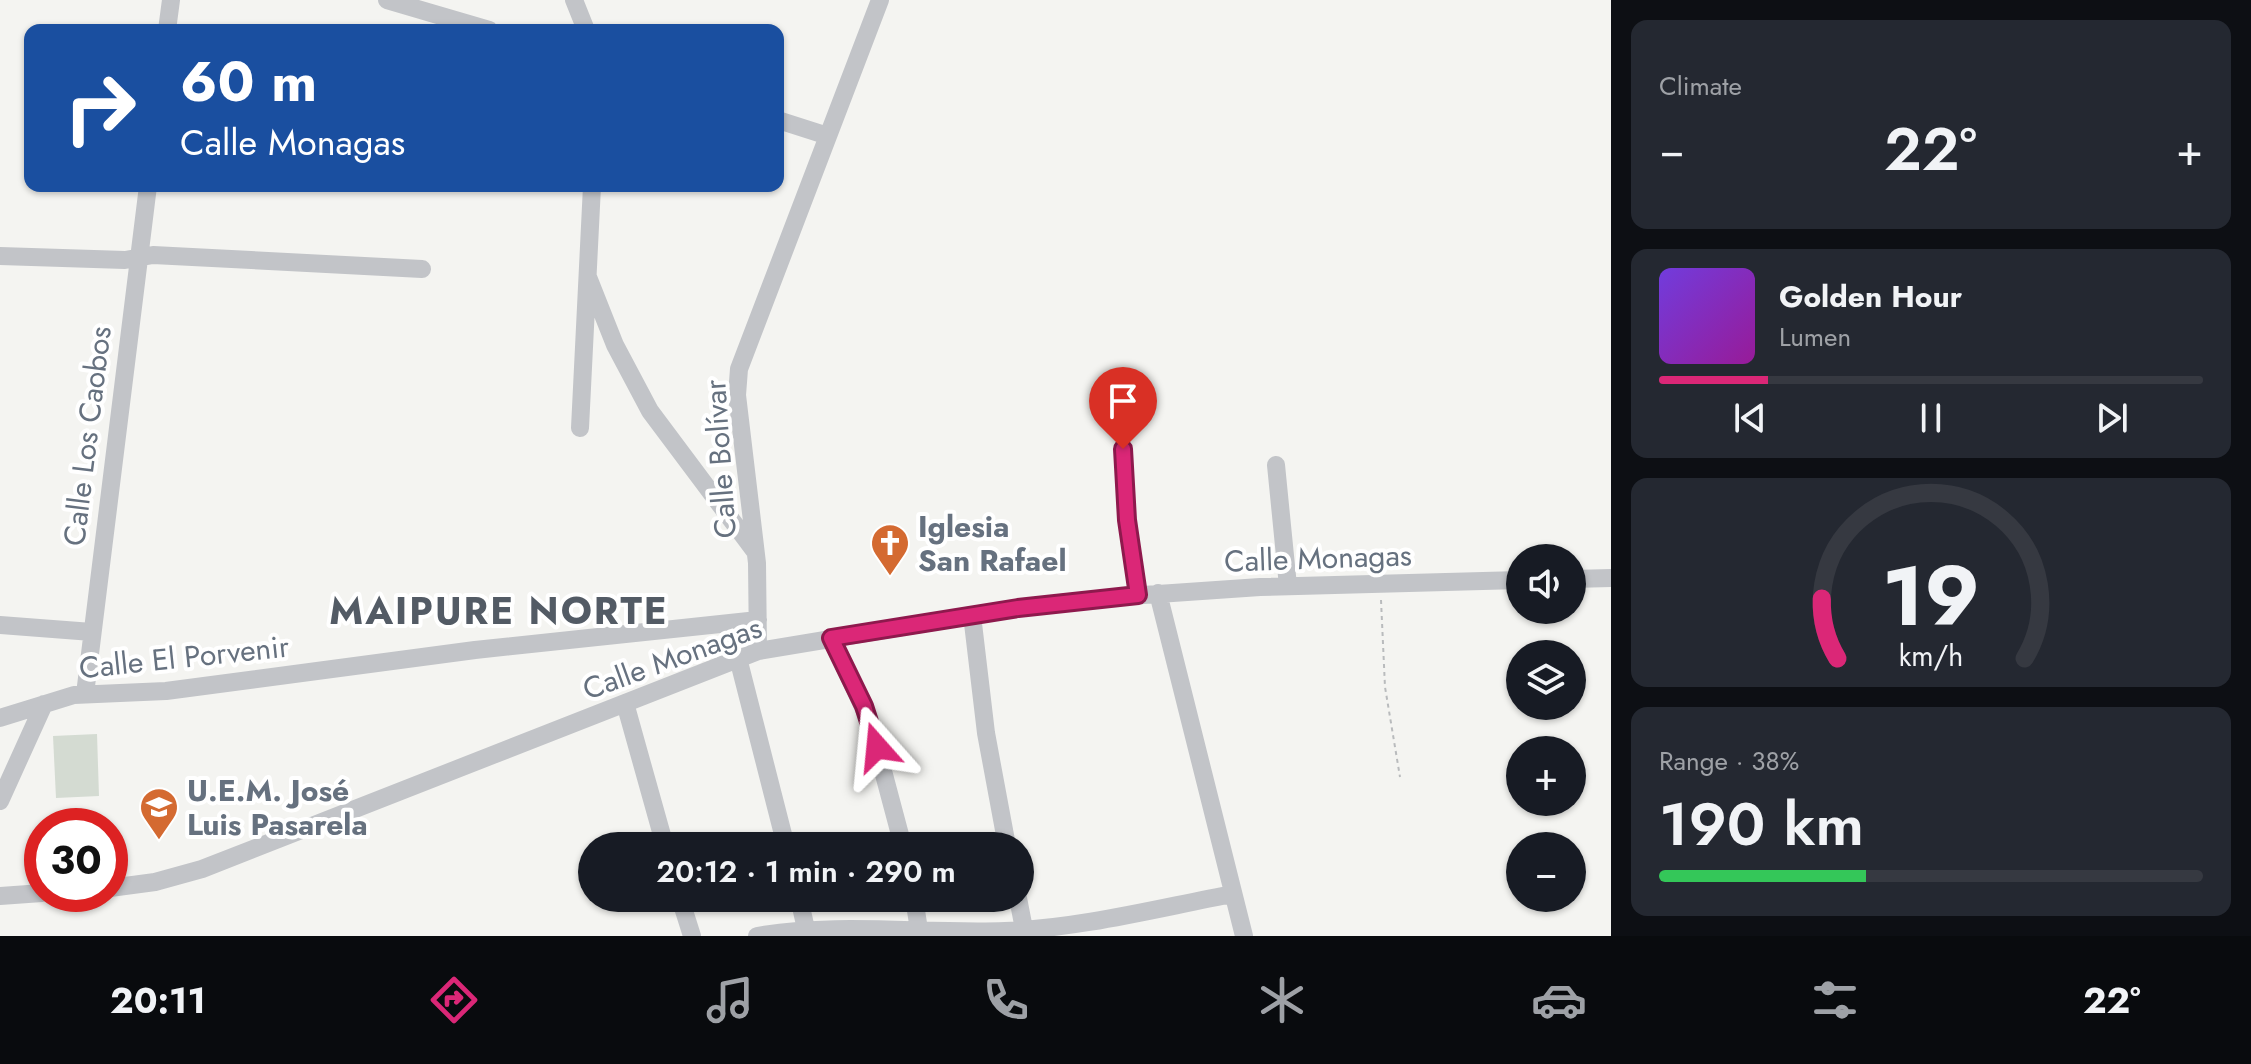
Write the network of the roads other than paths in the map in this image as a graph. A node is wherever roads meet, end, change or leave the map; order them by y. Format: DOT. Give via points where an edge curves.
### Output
graph roads {
  1 [pos="171,0"];
  2 [pos="387,0"];
  3 [pos="574,0"];
  4 [pos="880,0"];
  5 [pos="168,24"];
  6 [pos="469,24"];
  7 [pos="584,24"];
  8 [pos="784,122"];
  9 [pos="828,136"];
  10 [pos="147,192"];
  11 [pos="592,192"];
  12 [pos="0,256"];
  13 [pos="139,258"];
  14 [pos="422,269"];
  15 [pos="588,277"];
  16 [pos="580,428"];
  17 [pos="1123,449"];
  18 [pos="1276,465"];
  19 [pos="755,551"];
  20 [pos="1611,578"];
  21 [pos="1586,579"];
  22 [pos="1506,580"];
  23 [pos="1288,586"];
  24 [pos="1158,593"];
  25 [pos="1138,595"];
  26 [pos="972,615"];
  27 [pos="758,620"];
  28 [pos="0,625"];
  29 [pos="92,632"];
  30 [pos="831,638"];
  31 [pos="758,651"];
  32 [pos="738,658"];
  33 [pos="85,694"];
  34 [pos="625,703"];
  35 [pos="44,704"];
  36 [pos="0,718"];
  37 [pos="0,801"];
  38 [pos="661,832"];
  39 [pos="782,832"];
  40 [pos="899,832"];
  41 [pos="1004,832"];
  42 [pos="128,886"];
  43 [pos="24,894"];
  44 [pos="1233,894"];
  45 [pos="0,896"];
  46 [pos="684,912"];
  47 [pos="802,912"];
  48 [pos="916,912"];
  49 [pos="1021,912"];
  50 [pos="806,929"];
  51 [pos="1024,929"];
  52 [pos="919,932"];
  53 [pos="692,936"];
  54 [pos="757,936"];
  55 [pos="1244,936"];
  1 -- 5 [label="street"];
  2 -- 6 [label="street"];
  3 -- 7 [label="street"];
  4 -- 9 [label="street, Calle Bolívar"];
  8 -- 9 [label="street"];
  9 -- 19 [label="street, Calle Bolívar" via="739,369 737,395"];
  10 -- 13 [label="street, Calle Los Caobos"];
  11 -- 15 [label="street"];
  12 -- 13 [label="street"];
  13 -- 14 [label="street"];
  13 -- 29 [label="street, Calle Los Caobos"];
  15 -- 16 [label="street"];
  15 -- 19 [label="street" via="615,345 650,411"];
  17 -- 25 [label="street"];
  18 -- 23 [label="street"];
  19 -- 27 [label="street, Calle Bolívar"];
  20 -- 21 [label="street"];
  22 -- 23 [label="street, Calle Monagas"];
  23 -- 24 [label="street, Calle Monagas"];
  24 -- 25 [label="street, Calle Monagas"];
  24 -- 44 [label="street"];
  25 -- 26 [label="street, Calle Monagas"];
  26 -- 30 [label="street, Calle Monagas"];
  26 -- 41 [label="street"];
  27 -- 31 [label="street, Calle Bolívar"];
  27 -- 33 [label="street, Calle El Porvenir" via="490,648 166,691"];
  28 -- 29 [label="street"];
  29 -- 33 [label="street, Calle Los Caobos"];
  30 -- 31 [label="street, Calle Monagas"];
  30 -- 40 [label="street" via="870,722"];
  31 -- 32 [label="street, Calle Monagas"];
  32 -- 34 [label="street, Calle Monagas"];
  32 -- 39 [label="street"];
  33 -- 35 [label="street, Calle El Porvenir"];
  34 -- 38 [label="street"];
  34 -- 42 [label="street, Calle Monagas" via="202,869"];
  35 -- 36 [label="street, Calle El Porvenir"];
  35 -- 37 [label="street"];
  43 -- 45 [label="street"];
  44 -- 51 [label="street"];
  44 -- 55 [label="street"];
  46 -- 53 [label="street"];
  47 -- 50 [label="street"];
  48 -- 52 [label="street"];
  49 -- 51 [label="street"];
  50 -- 52 [label="street"];
  50 -- 54 [label="street"];
  51 -- 52 [label="street"];
}
